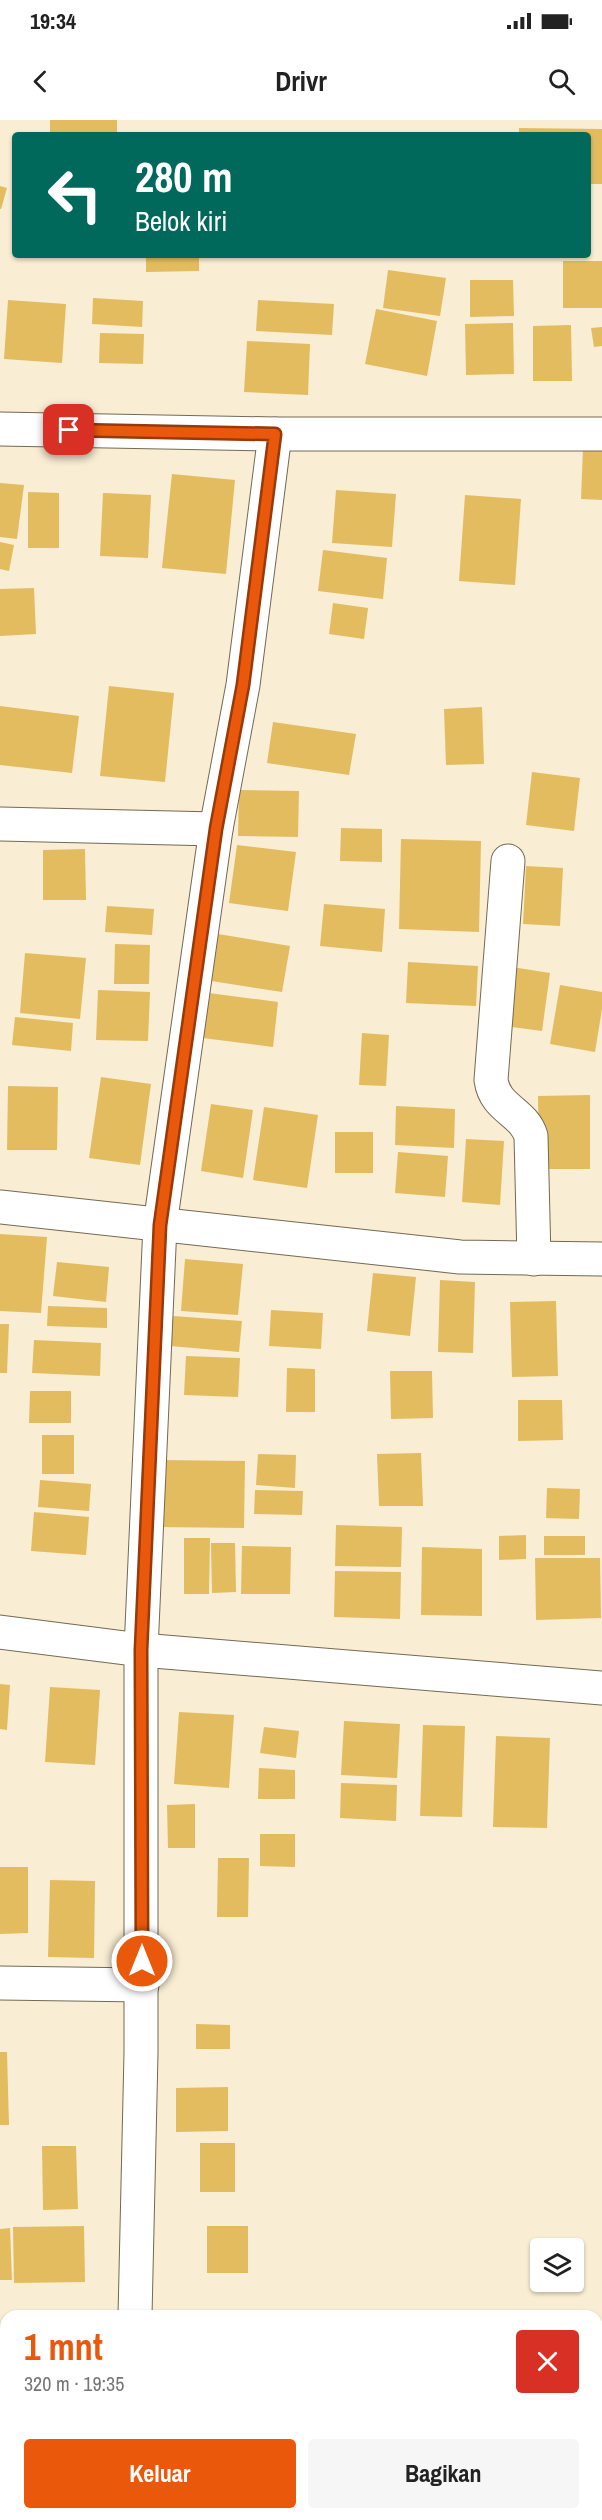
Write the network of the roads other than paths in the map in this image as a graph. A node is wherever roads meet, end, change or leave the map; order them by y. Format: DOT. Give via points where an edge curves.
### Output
graph roads {
  1 [pos="0,429"];
  2 [pos="275,434"];
  3 [pos="602,434"];
  4 [pos="0,824"];
  5 [pos="216,829"];
  6 [pos="508,861"];
  7 [pos="0,1207"];
  8 [pos="160,1225"];
  9 [pos="534,1259"];
  10 [pos="602,1259"];
  11 [pos="0,1632"];
  12 [pos="141,1650"];
  13 [pos="602,1688"];
  14 [pos="0,1983"];
  15 [pos="142,1985"];
  16 [pos="135,2310"];
  1 -- 2 [label="street"];
  2 -- 3 [label="street"];
  2 -- 5 [label="street" via="243,685"];
  4 -- 5 [label="street"];
  5 -- 8 [label="street"];
  6 -- 9 [label="street" via="491,1080 501,1104 524,1122 531,1136"];
  7 -- 8 [label="street"];
  8 -- 9 [label="street" via="460,1257"];
  8 -- 12 [label="street"];
  9 -- 10 [label="street"];
  11 -- 12 [label="street"];
  12 -- 13 [label="street"];
  12 -- 15 [label="street"];
  14 -- 15 [label="street"];
  15 -- 16 [label="street"];
}
